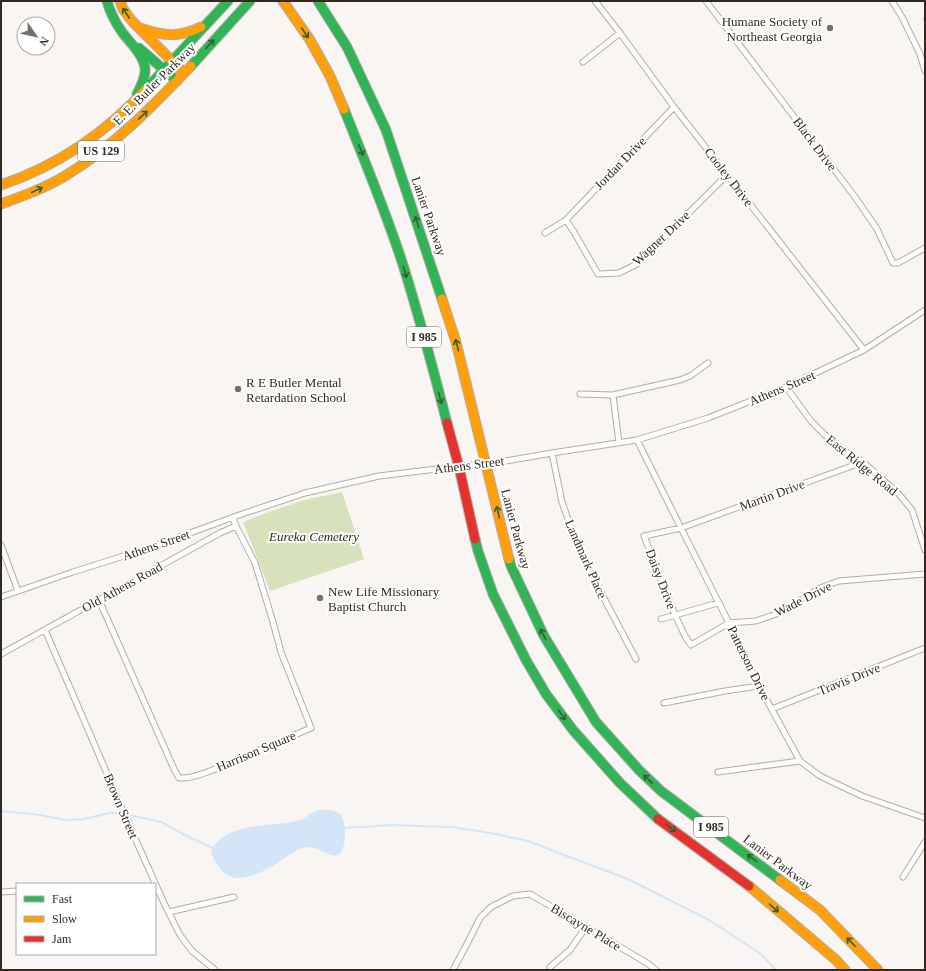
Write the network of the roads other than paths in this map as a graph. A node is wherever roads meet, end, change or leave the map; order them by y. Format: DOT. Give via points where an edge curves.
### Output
graph roads {
  1 [pos="107,1"];
  2 [pos="120,1"];
  3 [pos="228,1"];
  4 [pos="250,1"];
  5 [pos="283,1"];
  6 [pos="318,1"];
  7 [pos="706,1"];
  8 [pos="892,1"];
  9 [pos="595,2"];
  10 [pos="208,24"];
  11 [pos="138,28"];
  12 [pos="620,33"];
  13 [pos="127,38"];
  14 [pos="172,61"];
  15 [pos="583,62"];
  16 [pos="164,70"];
  17 [pos="925,72"];
  18 [pos="184,73"];
  19 [pos="177,81"];
  20 [pos="674,106"];
  21 [pos="129,107"];
  22 [pos="727,175"];
  23 [pos="1,185"];
  24 [pos="1,204"];
  25 [pos="566,220"];
  26 [pos="545,233"];
  27 [pos="925,248"];
  28 [pos="925,310"];
  29 [pos="864,350"];
  30 [pos="708,363"];
  31 [pos="786,388"];
  32 [pos="580,394"];
  33 [pos="613,395"];
  34 [pos="637,440"];
  35 [pos="619,443"];
  36 [pos="552,452"];
  37 [pos="863,462"];
  38 [pos="233,518"];
  39 [pos="236,526"];
  40 [pos="680,528"];
  41 [pos="1,545"];
  42 [pos="925,550"];
  43 [pos="925,574"];
  44 [pos="18,591"];
  45 [pos="1,598"];
  46 [pos="99,600"];
  47 [pos="718,603"];
  48 [pos="675,615"];
  49 [pos="661,619"];
  50 [pos="729,623"];
  51 [pos="44,630"];
  52 [pos="925,648"];
  53 [pos="1,654"];
  54 [pos="636,659"];
  55 [pos="759,686"];
  56 [pos="664,703"];
  57 [pos="772,710"];
  58 [pos="800,761"];
  59 [pos="718,772"];
  60 [pos="925,818"];
  61 [pos="925,842"];
  62 [pos="903,877"];
  63 [pos="156,883"];
  64 [pos="156,884"];
  65 [pos="16,891"];
  66 [pos="1,892"];
  67 [pos="234,898"];
  68 [pos="169,912"];
  69 [pos="586,927"];
  70 [pos="550,967"];
  71 [pos="215,970"];
  72 [pos="453,970"];
  73 [pos="656,970"];
  74 [pos="844,970"];
  75 [pos="878,970"];
  1 -- 13 [label="highway" via="112,17"];
  11 -- 2 [label="highway, one-way"];
  3 -- 10 [label="highway, E. E. Butler Parkway / US 129"];
  18 -- 4 [label="highway, E. E. Butler Parkway, one-way"];
  5 -- 74 [label="highway, I 985, one-way" via="310,40 330,76 393,236 428,350 478,551 493,594 526,660 572,730 620,783 657,818 752,889 836,960"];
  75 -- 6 [label="highway, Lanier Parkway / I 985, one-way" via="820,910 661,791 639,770 596,722 544,636 511,566 456,342 386,130 347,47"];
  7 -- 27 [label="street, Black Drive" via="855,197 877,229 893,263 898,263"];
  8 -- 17 [label="street" via="920,54"];
  9 -- 12 [label="street, Cooley Drive"];
  10 -- 11 [label="highway" via="190,33 169,36"];
  10 -- 14 [label="highway, E. E. Butler Parkway / US 129"];
  11 -- 14 [label="highway"];
  12 -- 15 [label="street"];
  12 -- 20 [label="street, Cooley Drive"];
  13 -- 16 [label="highway"];
  13 -- 21 [label="highway" via="142,57 145,67 142,87"];
  14 -- 16 [label="highway, E. E. Butler Parkway / US 129"];
  14 -- 18 [label="highway"];
  16 -- 19 [label="highway"];
  16 -- 21 [label="highway, E. E. Butler Parkway / US 129"];
  18 -- 19 [label="highway, E. E. Butler Parkway / US 129"];
  24 -- 19 [label="highway, E. E. Butler Parkway / US 129, one-way" via="61,178 85,163 148,112"];
  20 -- 22 [label="street, Cooley Drive"];
  20 -- 25 [label="street, Jordan Drive"];
  21 -- 23 [label="highway, E. E. Butler Parkway / US 129" via="64,157"];
  22 -- 25 [label="street, Wagner Drive" via="638,264 619,273 598,274"];
  22 -- 29 [label="street, Cooley Drive"];
  25 -- 26 [label="street, Jordan Drive"];
  28 -- 29 [label="street, Athens Street"];
  29 -- 31 [label="street, Athens Street"];
  30 -- 33 [label="street" via="680,380"];
  31 -- 34 [label="street, Athens Street" via="708,418"];
  31 -- 37 [label="street, East Ridge Road" via="811,421 835,445"];
  32 -- 33 [label="street"];
  33 -- 35 [label="street"];
  34 -- 35 [label="street, Athens Street"];
  34 -- 40 [label="street, Patterson Drive"];
  35 -- 36 [label="street, Athens Street"];
  36 -- 38 [label="street, Athens Street, bridge" via="506,461 379,476 343,483"];
  36 -- 54 [label="street, Landmark Place" via="562,502 576,542"];
  37 -- 40 [label="street, Martin Drive"];
  37 -- 42 [label="street, East Ridge Road" via="898,493 912,510"];
  38 -- 39 [label="street"];
  38 -- 44 [label="street, Athens Street"];
  39 -- 46 [label="street, Old Athens Road"];
  39 -- 46 [label="street, Harrison Square" via="255,564 281,652 311,728 218,767 180,778"];
  40 -- 47 [label="street, Patterson Drive"];
  40 -- 48 [label="street, Daisy Drive" via="644,536"];
  41 -- 44 [label="street"];
  43 -- 50 [label="street, Wade Drive" via="839,581 820,588 782,612 756,621"];
  44 -- 45 [label="street, Athens Street"];
  46 -- 51 [label="street, Old Athens Road"];
  47 -- 48 [label="street, Daisy Drive"];
  47 -- 50 [label="street, Patterson Drive"];
  48 -- 49 [label="street"];
  48 -- 50 [label="street" via="691,644"];
  50 -- 55 [label="street, Patterson Drive"];
  51 -- 53 [label="street, Old Athens Road"];
  51 -- 63 [label="street, Brown Street"];
  52 -- 57 [label="street, Travis Drive"];
  55 -- 56 [label="street"];
  55 -- 57 [label="street, Patterson Drive"];
  57 -- 58 [label="street, Patterson Drive"];
  58 -- 59 [label="street"];
  58 -- 60 [label="street, Patterson Drive" via="820,776 862,796"];
  61 -- 62 [label="street"];
  64 -- 68 [label="street, Brown Street"];
  65 -- 66 [label="street"];
  67 -- 68 [label="street"];
  68 -- 71 [label="street, Brown Street" via="180,935 192,951"];
  69 -- 70 [label="street" via="570,950"];
  69 -- 72 [label="street, Biscayne Place" via="530,894 513,896 491,907 480,918"];
  69 -- 73 [label="street, Biscayne Place"];
}
